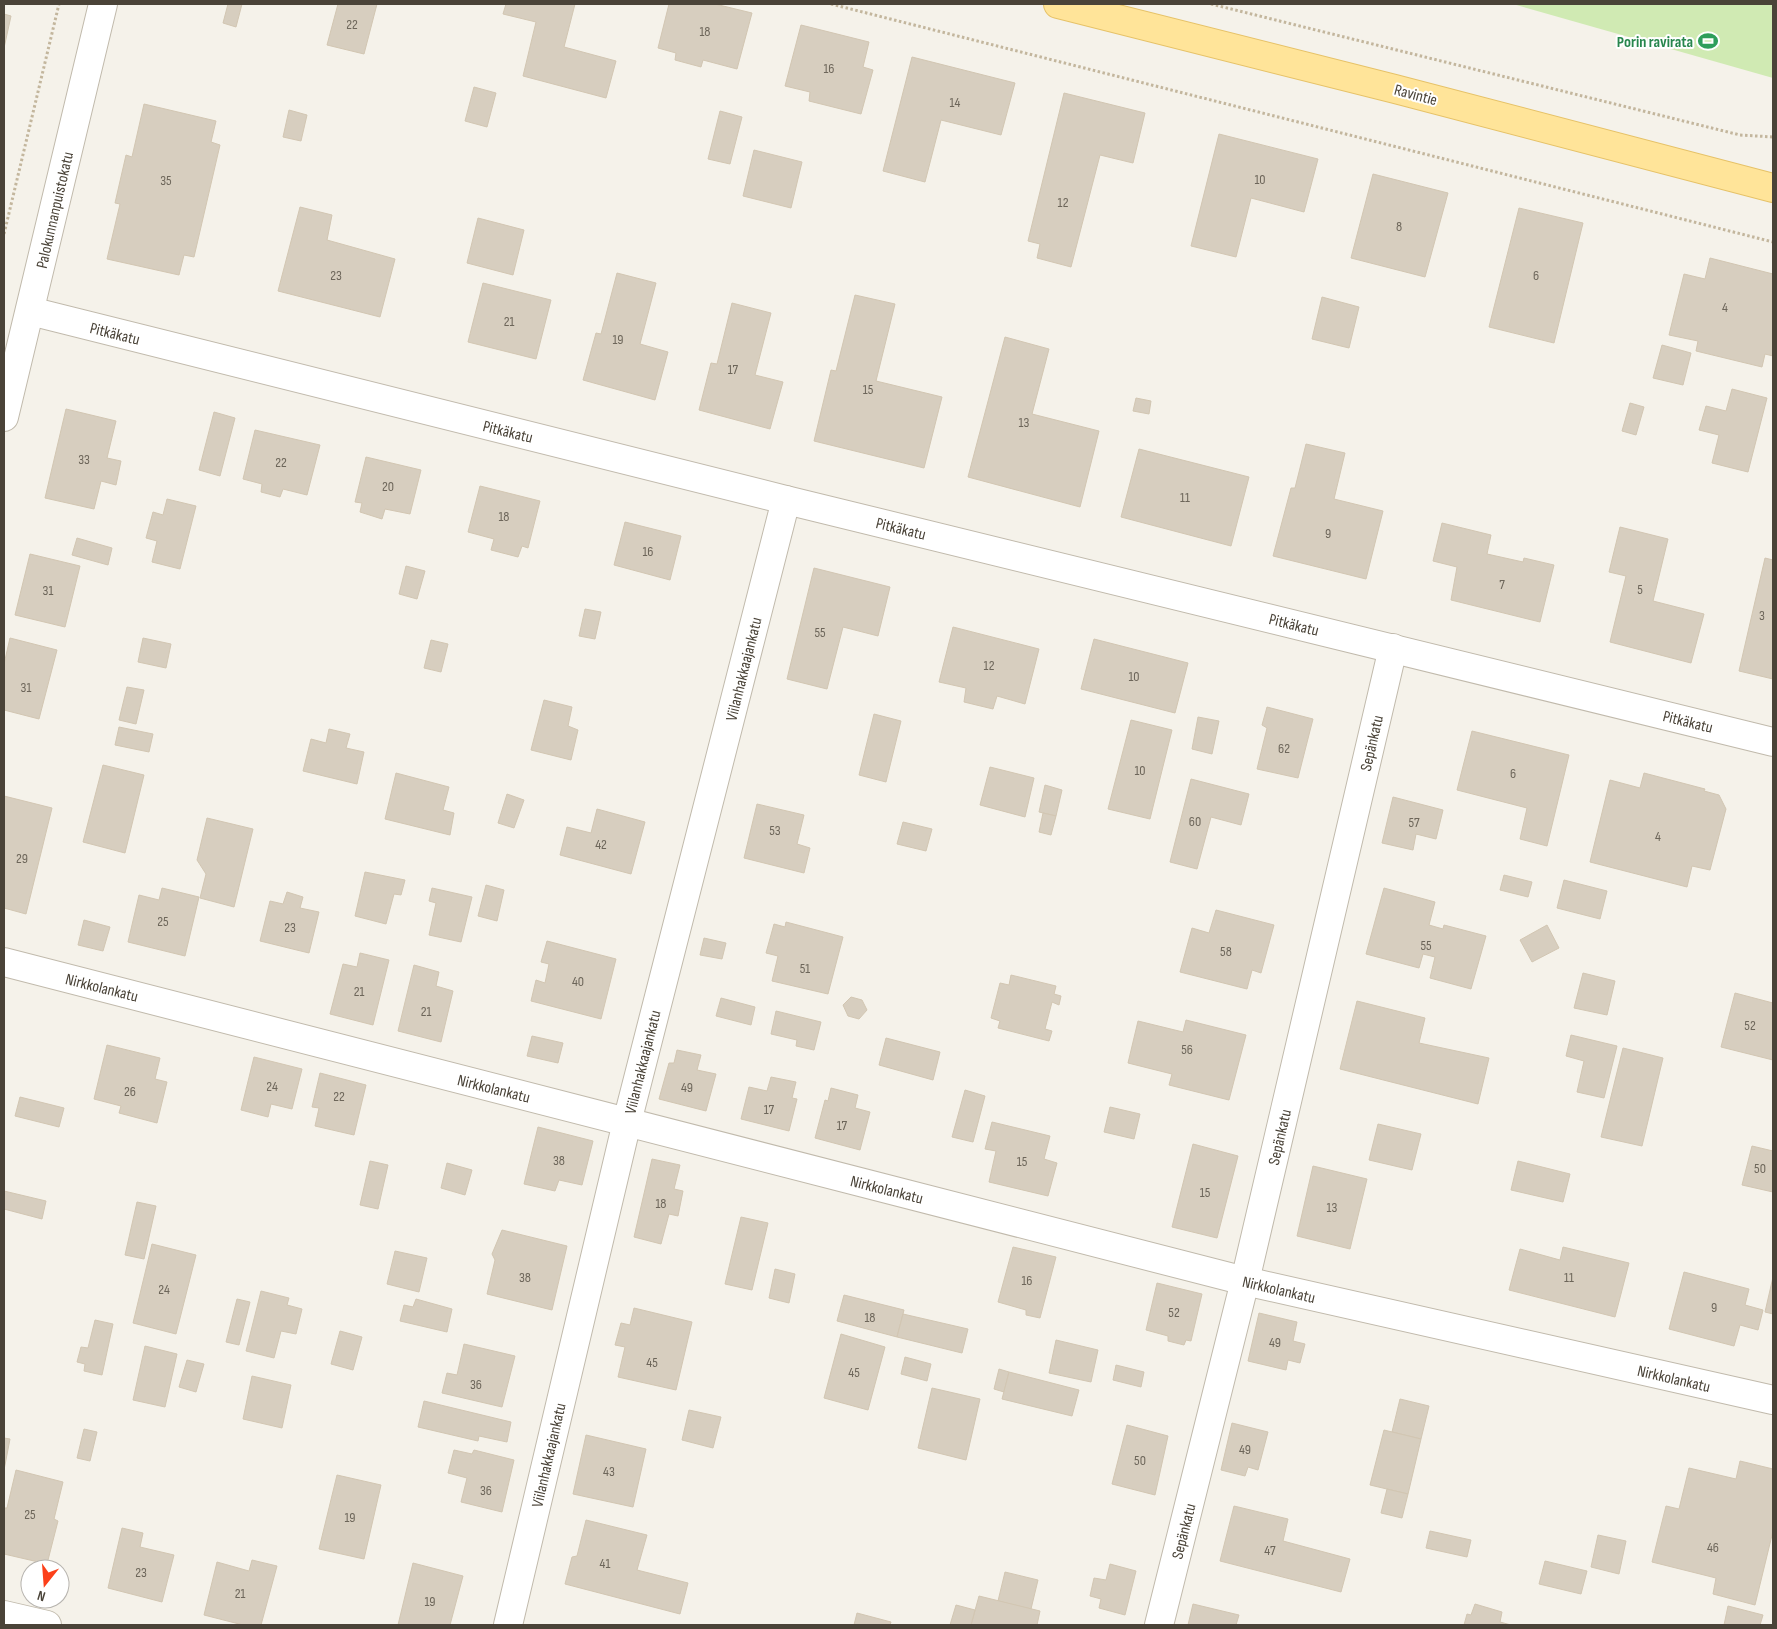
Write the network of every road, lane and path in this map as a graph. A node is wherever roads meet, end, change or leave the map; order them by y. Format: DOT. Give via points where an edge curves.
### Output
graph roads {
  1 [pos="58,4"];
  2 [pos="103,4"];
  3 [pos="831,4"];
  4 [pos="1058,4"];
  5 [pos="1211,4"];
  6 [pos="1773,137"];
  7 [pos="1773,188"];
  8 [pos="4,234"];
  9 [pos="1773,242"];
  10 [pos="30,311"];
  11 [pos="4,417"];
  12 [pos="786,500"];
  13 [pos="1392,648"];
  14 [pos="1773,742"];
  15 [pos="4,962"];
  16 [pos="627,1122"];
  17 [pos="1245,1281"];
  18 [pos="1773,1400"];
  19 [pos="4,1615"];
  20 [pos="47,1625"];
  21 [pos="508,1625"];
  22 [pos="1159,1625"];
  1 -- 8 [label="path"];
  2 -- 10 [label="street, Palokunnanpuistokatu"];
  3 -- 9 [label="path"];
  4 -- 7 [label="main road, Ravintie"];
  5 -- 6 [label="path" via="1740,135"];
  10 -- 11 [label="street, Palokunnanpuistokatu"];
  10 -- 12 [label="street, Pitkäkatu"];
  12 -- 13 [label="street, Pitkäkatu"];
  12 -- 16 [label="street, Viilanhakkaajankatu"];
  13 -- 14 [label="street, Pitkäkatu"];
  13 -- 17 [label="street, Sepänkatu"];
  15 -- 16 [label="street, Nirkkolankatu"];
  16 -- 17 [label="street, Nirkkolankatu"];
  16 -- 21 [label="street, Viilanhakkaajankatu"];
  17 -- 18 [label="street, Nirkkolankatu"];
  17 -- 22 [label="street, Sepänkatu"];
  19 -- 20 [label="street"];
}
